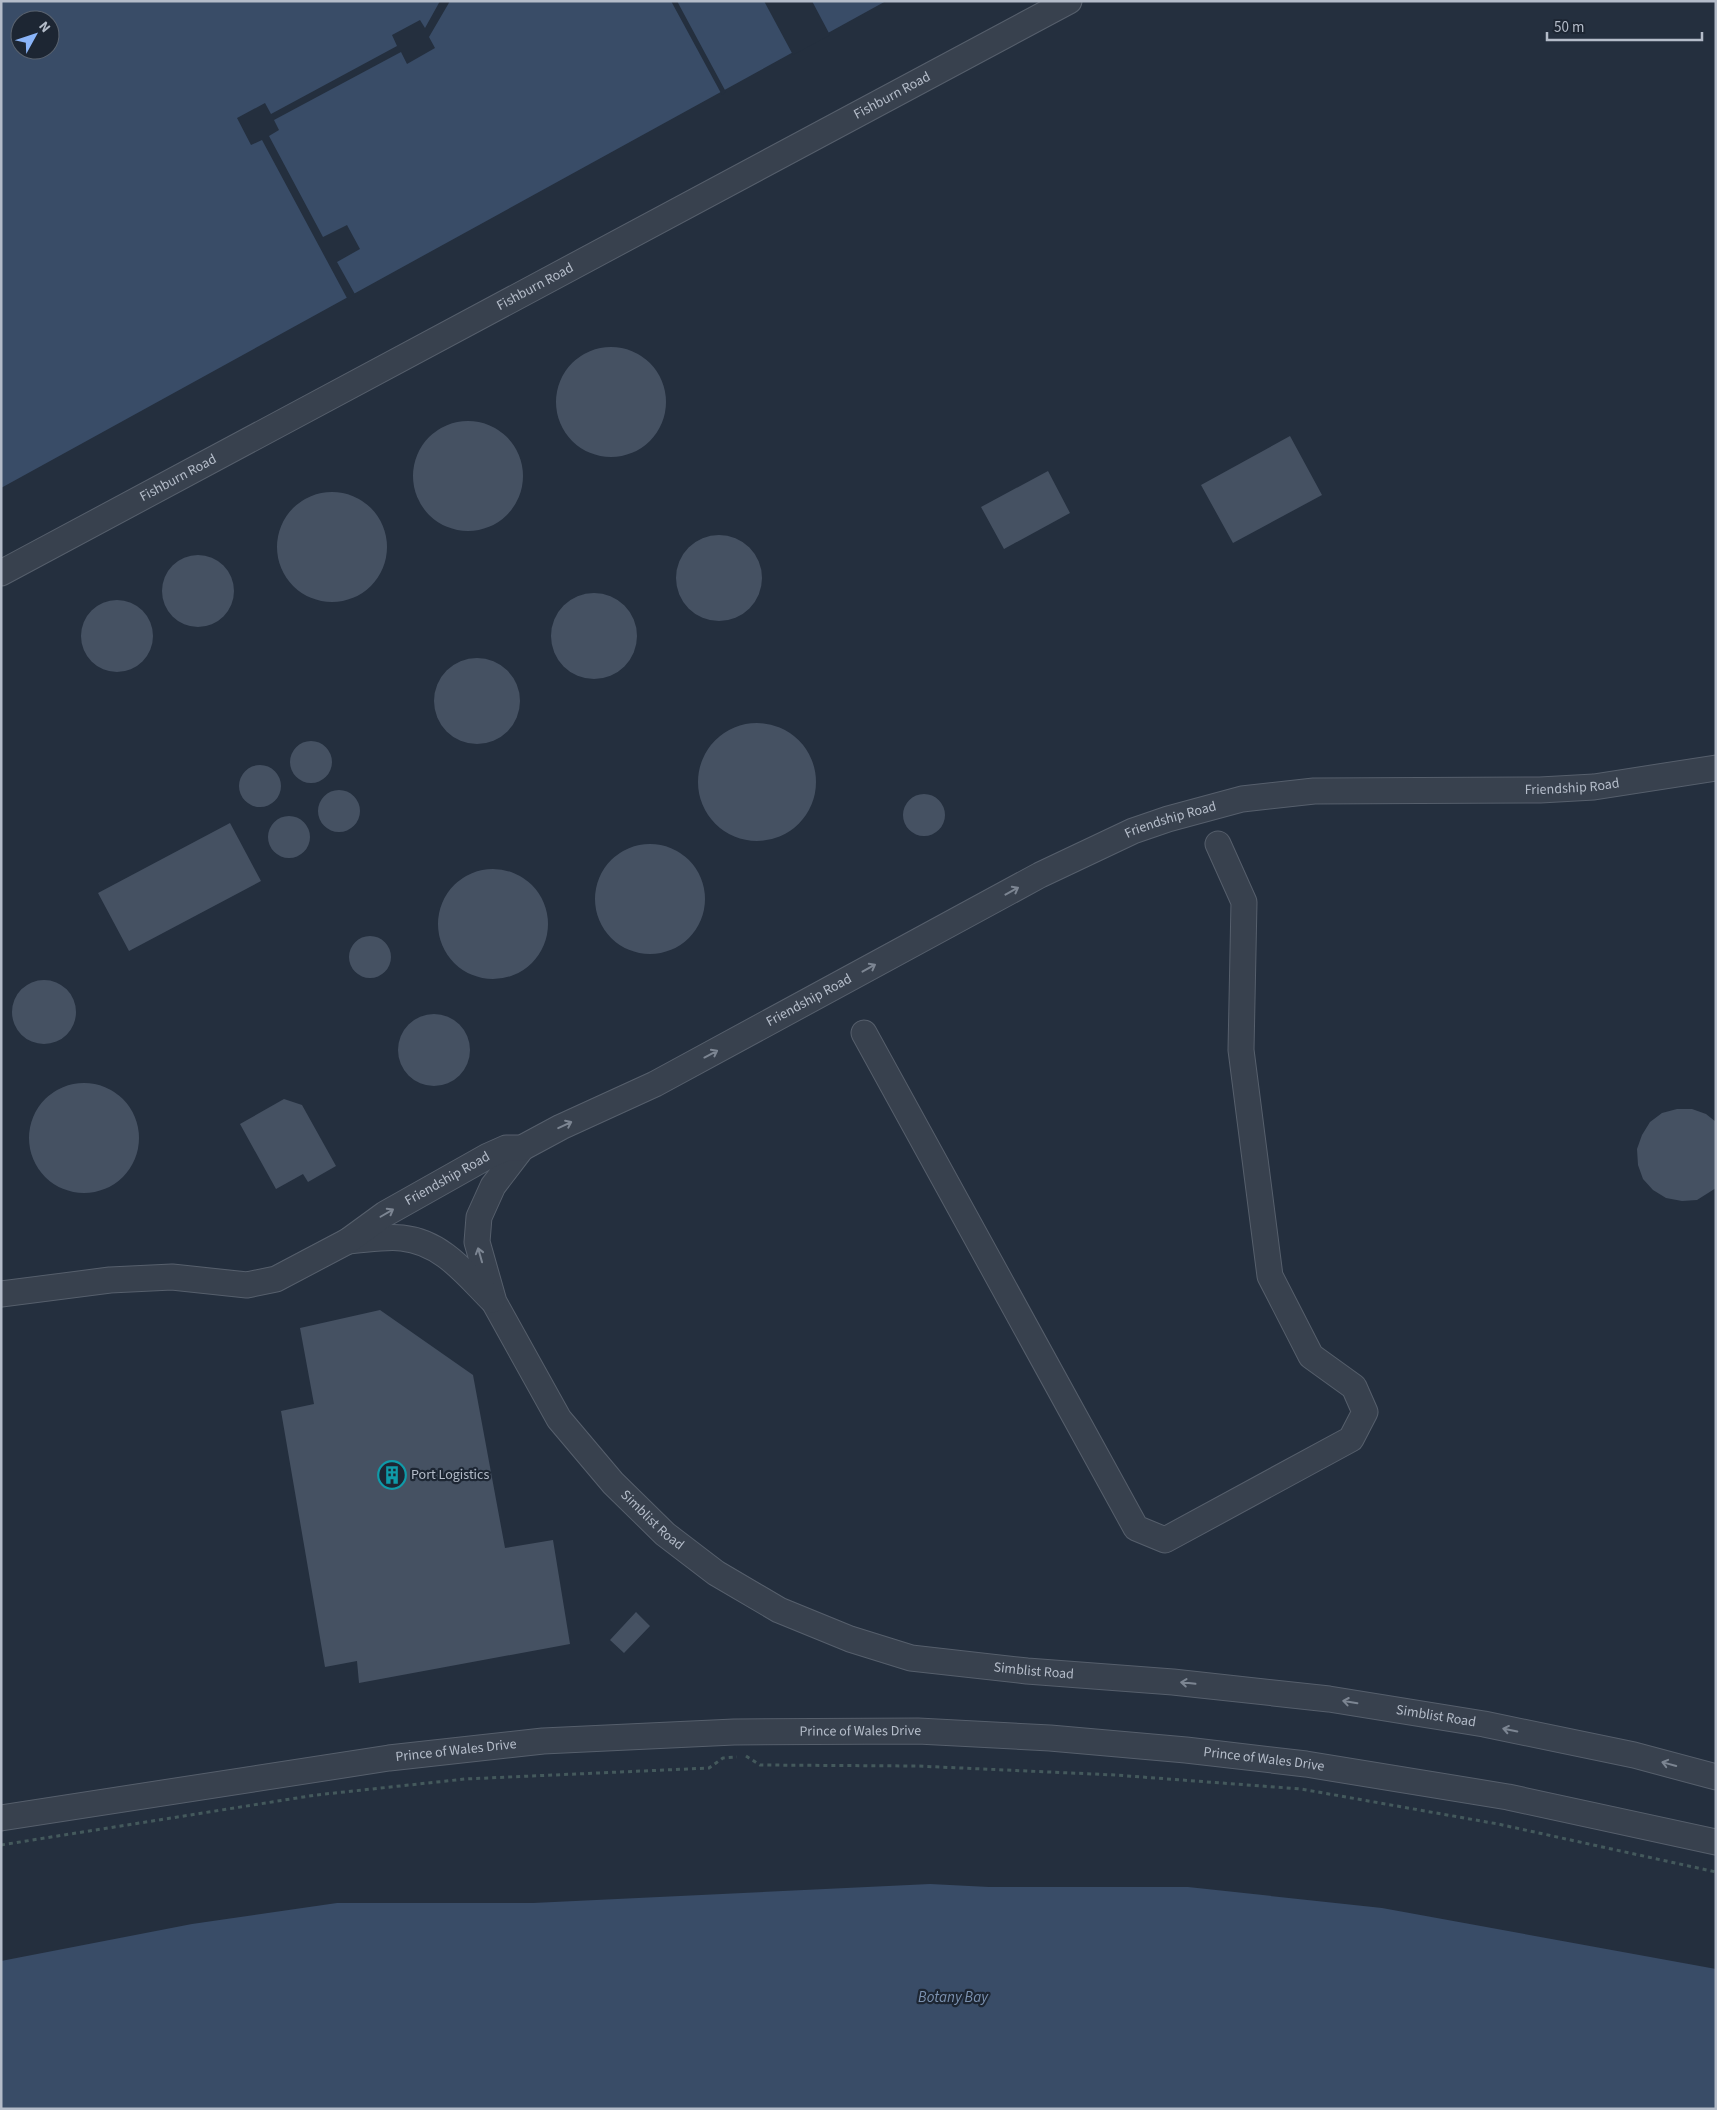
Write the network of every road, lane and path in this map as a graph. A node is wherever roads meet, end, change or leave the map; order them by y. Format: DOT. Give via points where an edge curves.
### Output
graph roads {
  1 [pos="1069,1"];
  2 [pos="1,573"];
  3 [pos="1716,768"];
  4 [pos="1644,780"];
  5 [pos="1716,781"];
  6 [pos="1218,844"];
  7 [pos="864,1033"];
  8 [pos="522,1148"];
  9 [pos="348,1241"];
  10 [pos="1,1294"];
  11 [pos="494,1302"];
  12 [pos="1716,1777"];
  13 [pos="1,1818"];
  14 [pos="1716,1842"];
  15 [pos="1,1845"];
  16 [pos="1716,1872"];
  1 -- 2 [label="street, Fishburn Road"];
  3 -- 4 [label="street, Friendship Road"];
  4 -- 5 [label="street, Friendship Road"];
  8 -- 4 [label="street, Friendship Road, one-way" via="655,1084 1040,875 1100,846 1168,819 1242,799 1314,791 1540,790"];
  6 -- 7 [label="street" via="1244,902 1241,1050 1270,1276 1311,1356 1354,1387 1365,1412 1352,1439 1165,1540 1136,1528"];
  9 -- 8 [label="street, Friendship Road, one-way" via="385,1214 488,1156 506,1148"];
  11 -- 8 [label="street, Simblist Road, one-way" via="477,1242 479,1217 493,1186"];
  9 -- 10 [label="street, Friendship Road" via="276,1279 247,1285 172,1277 110,1280"];
  9 -- 11 [label="street, Simblist Road" via="402,1238 438,1249"];
  12 -- 11 [label="street, Simblist Road, one-way" via="1634,1755 1493,1726 1329,1699 911,1658 850,1639 779,1610 716,1573 665,1534 613,1483 559,1419"];
  13 -- 14 [label="street, Prince of Wales Drive" via="389,1758 543,1741 734,1732 918,1731 1050,1738 1306,1764 1508,1797"];
  15 -- 16 [label="path" via="316,1795 465,1779 709,1768 723,1758 748,1756 760,1765 917,1766 1115,1774 1301,1789 1498,1824"];
}
